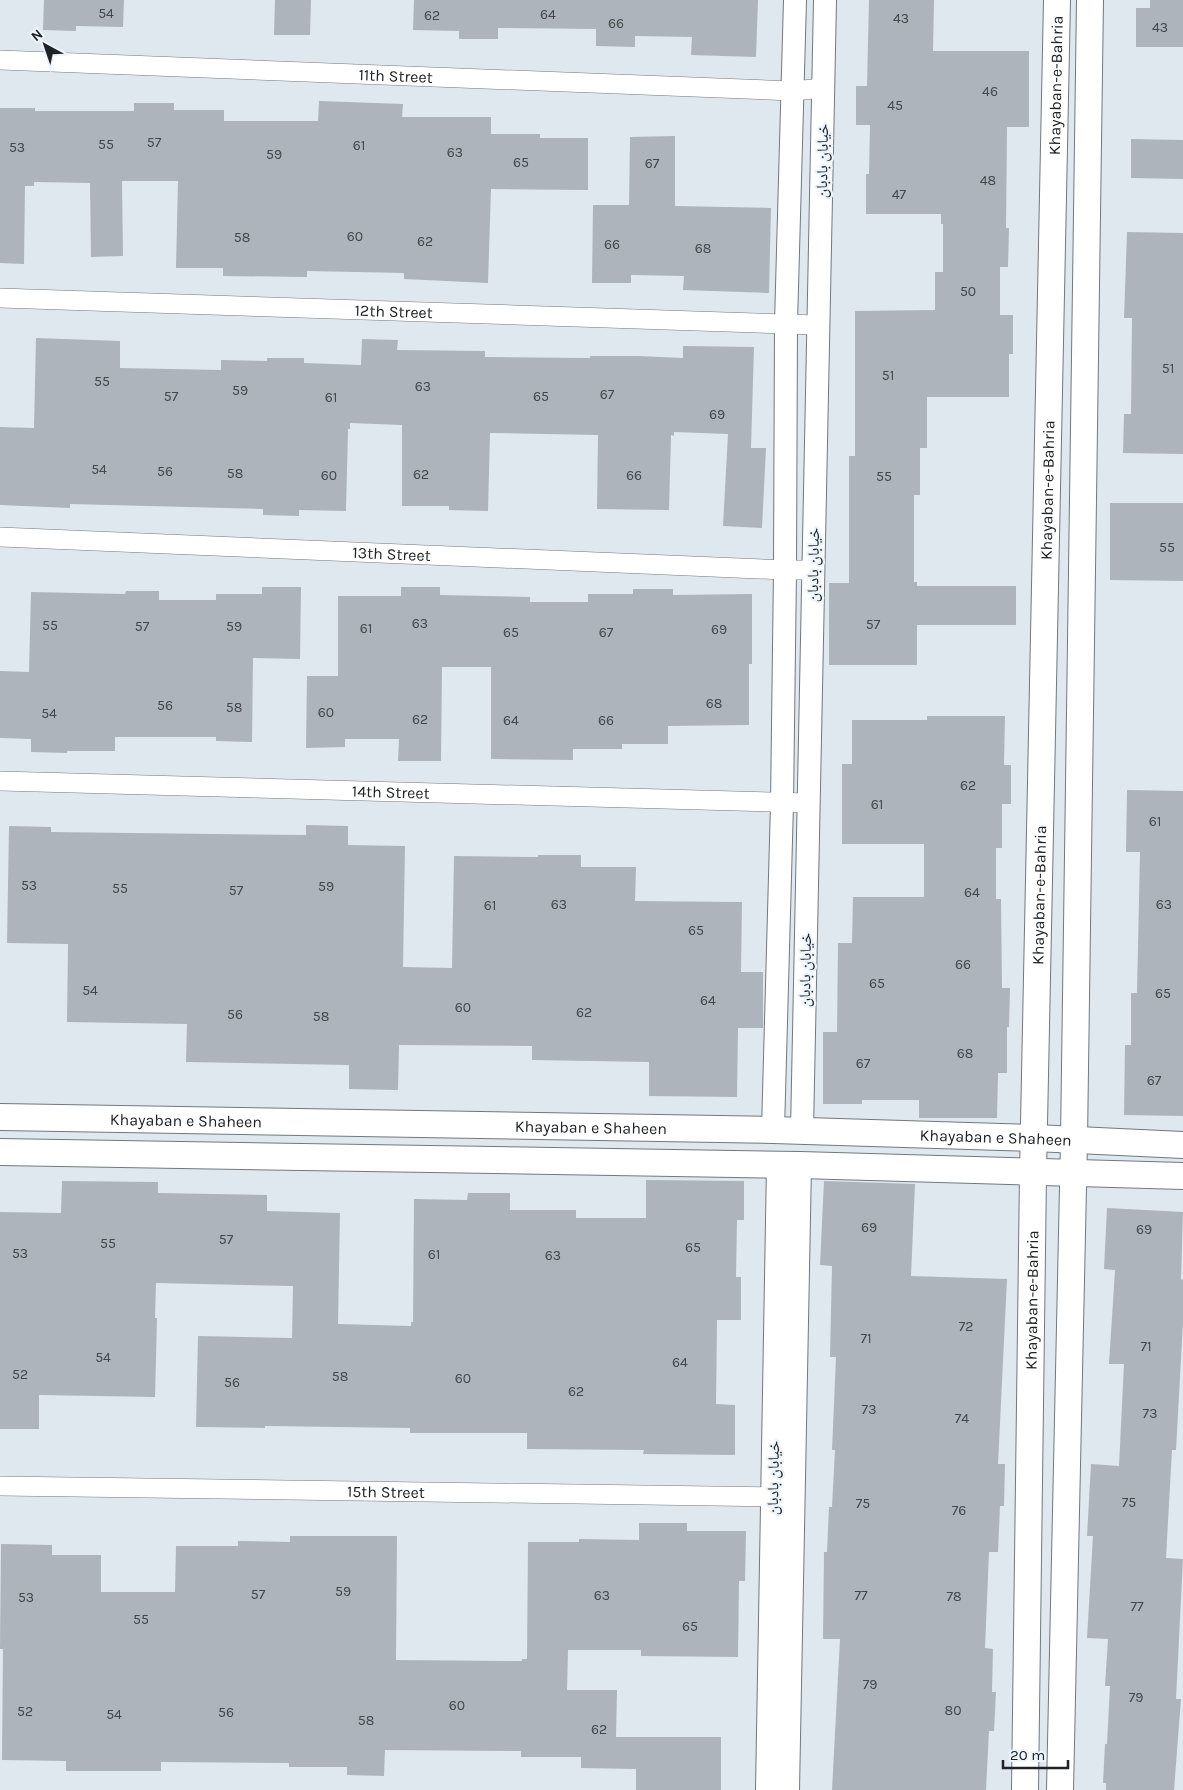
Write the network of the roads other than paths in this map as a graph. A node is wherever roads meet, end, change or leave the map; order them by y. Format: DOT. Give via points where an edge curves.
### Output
graph roads {
  1 [pos="795,0"];
  2 [pos="825,0"];
  3 [pos="1058,0"];
  4 [pos="1090,0"];
  5 [pos="0,60"];
  6 [pos="823,88"];
  7 [pos="793,91"];
  8 [pos="0,298"];
  9 [pos="786,323"];
  10 [pos="818,325"];
  11 [pos="0,537"];
  12 [pos="785,570"];
  13 [pos="813,570"];
  14 [pos="0,781"];
  15 [pos="808,803"];
  16 [pos="782,804"];
  17 [pos="0,1117"];
  18 [pos="773,1130"];
  19 [pos="802,1131"];
  20 [pos="1035,1138"];
  21 [pos="1074,1140"];
  22 [pos="1183,1145"];
  23 [pos="0,1152"];
  24 [pos="789,1165"];
  25 [pos="1033,1173"];
  26 [pos="1073,1174"];
  27 [pos="1183,1176"];
  28 [pos="0,1486"];
  29 [pos="783,1497"];
  30 [pos="767,1790"];
  31 [pos="788,1790"];
  32 [pos="1025,1790"];
  33 [pos="1060,1790"];
  1 -- 7 [label="street, خیابان بادبان"];
  2 -- 6 [label="street, خیابان بادبان"];
  3 -- 20 [label="main road, Khayaban-e-Bahria"];
  4 -- 21 [label="main road, Khayaban-e-Bahria"];
  5 -- 7 [label="street, 11th Street"];
  6 -- 7 [label="street, 11th Street"];
  6 -- 10 [label="street, خیابان بادبان"];
  7 -- 9 [label="street, خیابان بادبان"];
  8 -- 9 [label="street, 12th Street"];
  9 -- 10 [label="street, 12th Street"];
  9 -- 12 [label="street, خیابان بادبان"];
  10 -- 13 [label="street, خیابان بادبان"];
  11 -- 12 [label="street, 13th Street"];
  12 -- 13 [label="street, 13th Street"];
  12 -- 16 [label="street, خیابان بادبان"];
  13 -- 15 [label="street, خیابان بادبان"];
  14 -- 16 [label="street, 14th Street"];
  15 -- 16 [label="street, 14th Street"];
  15 -- 19 [label="street, خیابان بادبان"];
  16 -- 18 [label="street, خیابان بادبان"];
  17 -- 18 [label="main road, Khayaban e Shaheen"];
  18 -- 19 [label="main road, Khayaban e Shaheen"];
  19 -- 20 [label="main road, Khayaban e Shaheen"];
  20 -- 21 [label="main road, Khayaban e Shaheen"];
  20 -- 25 [label="main road, Khayaban-e-Bahria"];
  21 -- 22 [label="main road, Khayaban e Shaheen"];
  21 -- 26 [label="main road, Khayaban-e-Bahria"];
  23 -- 24 [label="main road, Khayaban e Shaheen"];
  24 -- 25 [label="main road, Khayaban e Shaheen"];
  24 -- 29 [label="street, خیابان بادبان"];
  25 -- 26 [label="main road, Khayaban e Shaheen"];
  25 -- 32 [label="main road, Khayaban-e-Bahria"];
  26 -- 27 [label="main road, Khayaban e Shaheen"];
  26 -- 33 [label="main road, Khayaban-e-Bahria"];
  28 -- 29 [label="street, 15th Street"];
  29 -- 30 [label="street, خیابان بادبان"];
  29 -- 31 [label="street, خیابان بادبان"];
}
